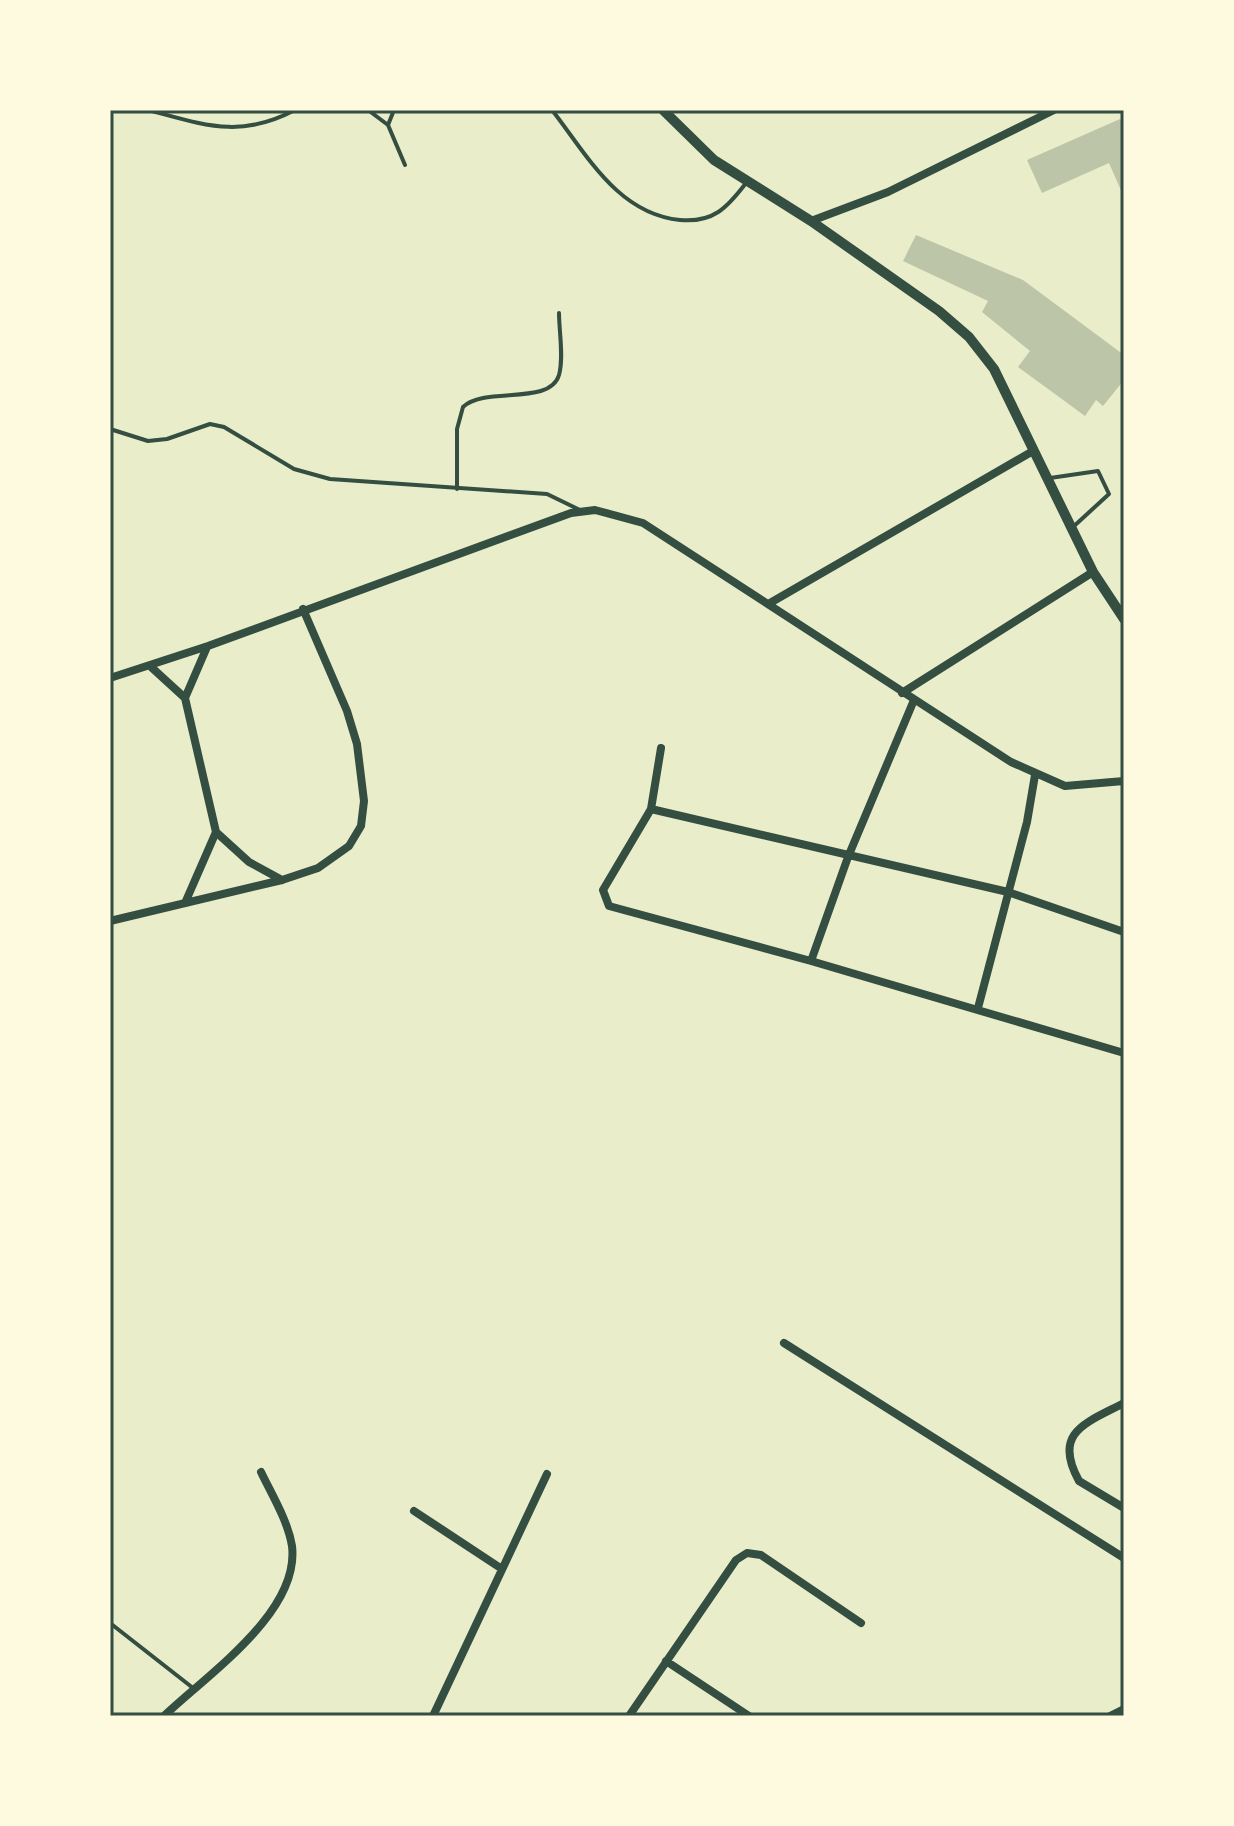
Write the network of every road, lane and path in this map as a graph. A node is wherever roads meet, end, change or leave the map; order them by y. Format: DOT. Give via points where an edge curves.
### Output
graph roads {
  1 [pos="148,110"];
  2 [pos="295,110"];
  3 [pos="368,110"];
  4 [pos="394,110"];
  5 [pos="552,110"];
  6 [pos="663,110"];
  7 [pos="1054,110"];
  8 [pos="388,125"];
  9 [pos="405,165"];
  10 [pos="747,181"];
  11 [pos="811,221"];
  12 [pos="559,313"];
  13 [pos="110,429"];
  14 [pos="1033,451"];
  15 [pos="1046,479"];
  16 [pos="457,489"];
  17 [pos="582,512"];
  18 [pos="1071,528"];
  19 [pos="1093,572"];
  20 [pos="770,603"];
  21 [pos="303,609"];
  22 [pos="1124,619"];
  23 [pos="208,646"];
  24 [pos="150,666"];
  25 [pos="110,678"];
  26 [pos="902,693"];
  27 [pos="185,698"];
  28 [pos="914,700"];
  29 [pos="661,748"];
  30 [pos="1035,775"];
  31 [pos="1124,781"];
  32 [pos="651,809"];
  33 [pos="216,832"];
  34 [pos="848,857"];
  35 [pos="282,880"];
  36 [pos="1008,892"];
  37 [pos="185,903"];
  38 [pos="110,921"];
  39 [pos="1124,932"];
  40 [pos="811,961"];
  41 [pos="978,1008"];
  42 [pos="1124,1053"];
  43 [pos="784,1343"];
  44 [pos="1124,1403"];
  45 [pos="261,1472"];
  46 [pos="547,1474"];
  47 [pos="1124,1508"];
  48 [pos="414,1511"];
  49 [pos="1124,1558"];
  50 [pos="502,1569"];
  51 [pos="110,1623"];
  52 [pos="861,1623"];
  53 [pos="666,1661"];
  54 [pos="193,1688"];
  55 [pos="1124,1709"];
  56 [pos="164,1716"];
  57 [pos="433,1716"];
  58 [pos="629,1716"];
  59 [pos="749,1716"];
  60 [pos="1110,1716"];
  1 -- 2 [label="lane" via="238,130"];
  3 -- 8 [label="lane"];
  4 -- 8 [label="lane"];
  5 -- 10 [label="lane" via="611,186 656,218 712,218 728,207"];
  6 -- 10 [label="street" via="714,160"];
  7 -- 11 [label="street" via="888,192"];
  8 -- 9 [label="lane"];
  10 -- 11 [label="street"];
  11 -- 14 [label="street" via="969,337 994,369"];
  12 -- 16 [label="lane" via="559,375 554,384 544,391 477,398 463,407 457,429"];
  13 -- 16 [label="lane" via="148,441 210,424 294,469 330,479"];
  14 -- 15 [label="street"];
  14 -- 20 [label="street"];
  15 -- 18 [label="street"];
  15 -- 18 [label="lane" via="1098,471 1109,494"];
  16 -- 17 [label="lane" via="547,494"];
  17 -- 20 [label="street" via="615,513 643,523"];
  17 -- 21 [label="street"];
  18 -- 19 [label="street"];
  19 -- 22 [label="street"];
  19 -- 26 [label="street"];
  20 -- 26 [label="street"];
  21 -- 23 [label="street"];
  21 -- 35 [label="street" via="347,711 364,801 361,826 349,846 318,868"];
  23 -- 24 [label="street"];
  23 -- 27 [label="street"];
  24 -- 25 [label="street"];
  24 -- 27 [label="street"];
  26 -- 28 [label="street"];
  27 -- 33 [label="street"];
  28 -- 30 [label="street"];
  28 -- 34 [label="street"];
  29 -- 32 [label="street"];
  30 -- 31 [label="street" via="1065,786"];
  30 -- 36 [label="street"];
  32 -- 34 [label="street"];
  32 -- 40 [label="street" via="603,890 609,906"];
  33 -- 35 [label="street" via="238,854"];
  33 -- 37 [label="street"];
  34 -- 36 [label="street"];
  34 -- 40 [label="street"];
  35 -- 37 [label="street"];
  36 -- 39 [label="street"];
  36 -- 41 [label="street"];
  37 -- 38 [label="street"];
  40 -- 41 [label="street"];
  41 -- 42 [label="street"];
  43 -- 49 [label="street"];
  44 -- 47 [label="street" via="1084,1424 1071,1435 1068,1446 1079,1481"];
  45 -- 54 [label="street" via="289,1531 289,1585 267,1620"];
  46 -- 50 [label="street"];
  48 -- 50 [label="street"];
  50 -- 57 [label="street"];
  51 -- 54 [label="lane"];
  52 -- 53 [label="street" via="761,1555 747,1553 736,1560"];
  53 -- 58 [label="street"];
  53 -- 59 [label="street"];
  54 -- 56 [label="street"];
  55 -- 60 [label="street"];
}
